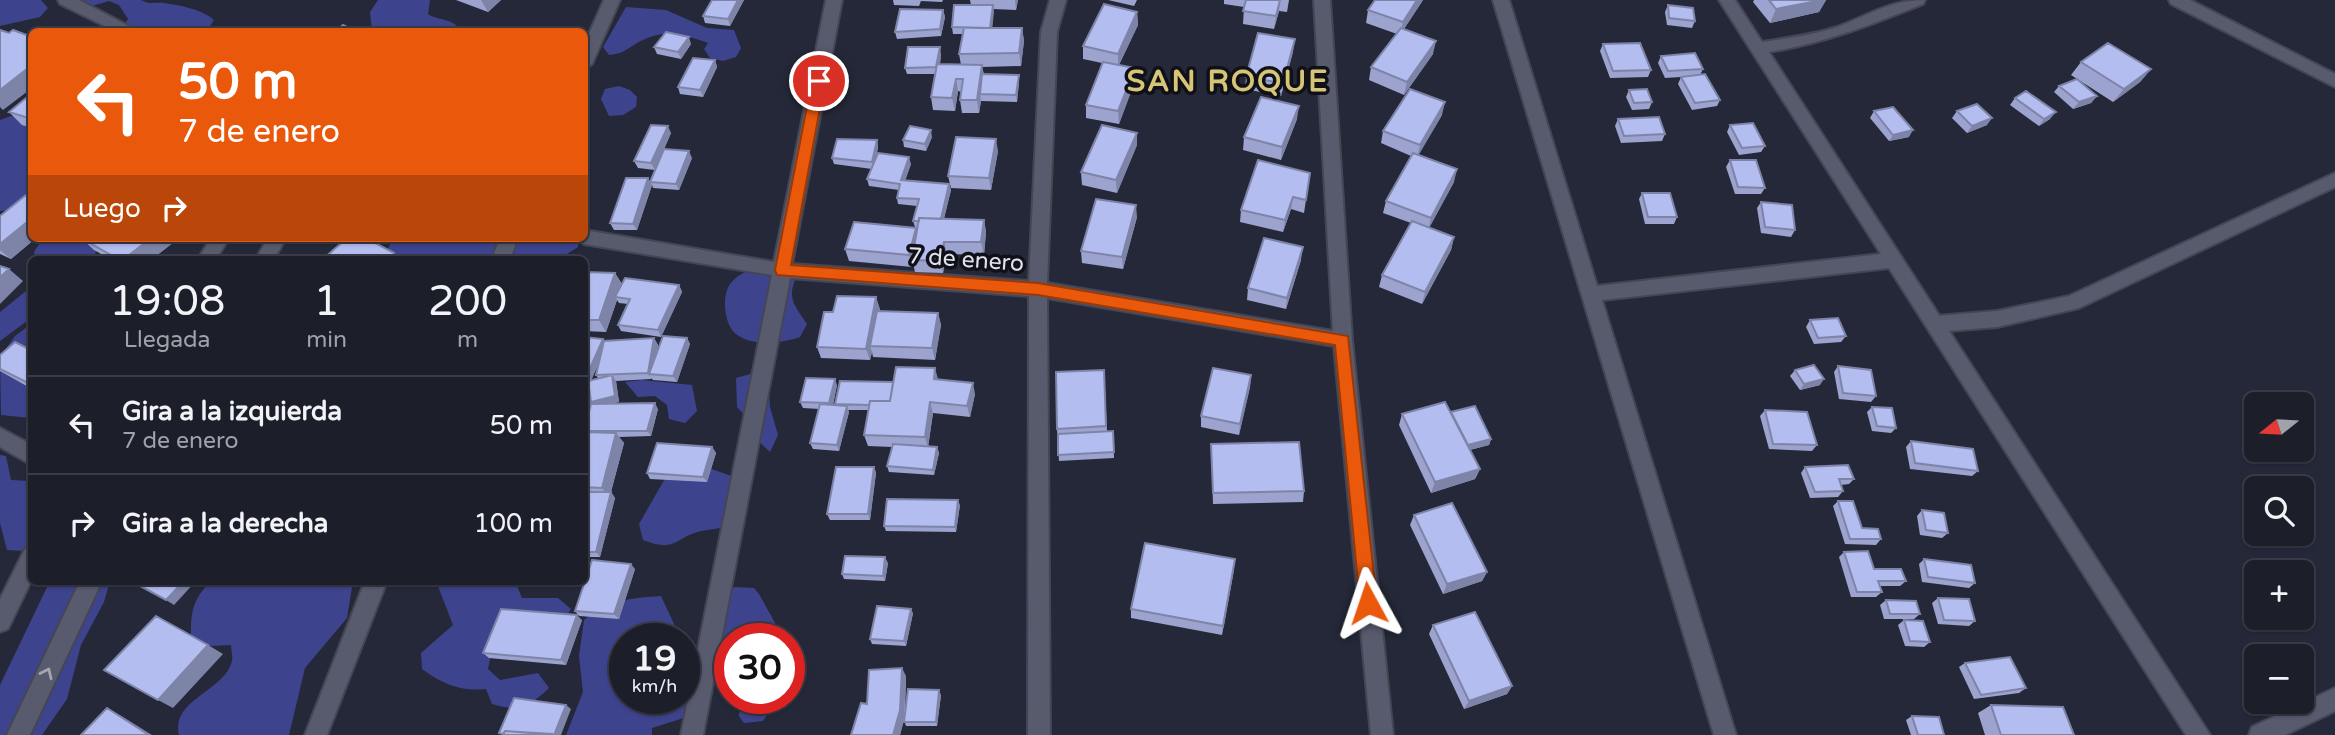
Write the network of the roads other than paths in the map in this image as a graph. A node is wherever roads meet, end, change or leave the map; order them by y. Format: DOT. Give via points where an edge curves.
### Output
graph roads {
  1 [pos="66,0"];
  2 [pos="612,0"];
  3 [pos="834,0"];
  4 [pos="1058,0"];
  5 [pos="1322,0"];
  6 [pos="1501,0"];
  7 [pos="1727,0"];
  8 [pos="1917,0"];
  9 [pos="2177,0"];
  10 [pos="124,28"];
  11 [pos="1757,48"];
  12 [pos="588,55"];
  13 [pos="2335,81"];
  14 [pos="2335,180"];
  15 [pos="588,238"];
  16 [pos="1895,260"];
  17 [pos="782,270"];
  18 [pos="1038,289"];
  19 [pos="1592,294"];
  20 [pos="1936,324"];
  21 [pos="1343,340"];
  22 [pos="0,438"];
  23 [pos="28,454"];
  24 [pos="28,564"];
  25 [pos="89,585"];
  26 [pos="374,585"];
  27 [pos="0,622"];
  28 [pos="2335,699"];
  29 [pos="18,735"];
  30 [pos="316,735"];
  31 [pos="692,735"];
  32 [pos="1040,735"];
  33 [pos="1382,735"];
  34 [pos="1725,735"];
  35 [pos="2199,735"];
  36 [pos="2260,735"];
  1 -- 10 [label="street"];
  2 -- 12 [label="street"];
  3 -- 17 [label="street"];
  4 -- 18 [label="street" via="1049,32"];
  5 -- 21 [label="street"];
  6 -- 19 [label="street"];
  7 -- 11 [label="street"];
  8 -- 11 [label="street" via="1841,31"];
  9 -- 13 [label="street"];
  11 -- 16 [label="street"];
  14 -- 20 [label="street" via="2072,303 1997,319"];
  15 -- 17 [label="street, 7 de enero"];
  16 -- 19 [label="street"];
  16 -- 20 [label="street"];
  17 -- 18 [label="street, 7 de enero"];
  17 -- 31 [label="street"];
  18 -- 21 [label="street, 7 de enero"];
  18 -- 32 [label="street"];
  19 -- 34 [label="street"];
  20 -- 35 [label="street"];
  21 -- 33 [label="street"];
  22 -- 23 [label="street"];
  24 -- 27 [label="street"];
  29 -- 25 [label="street, one-way"];
  26 -- 30 [label="street"];
  28 -- 36 [label="street"];
}
